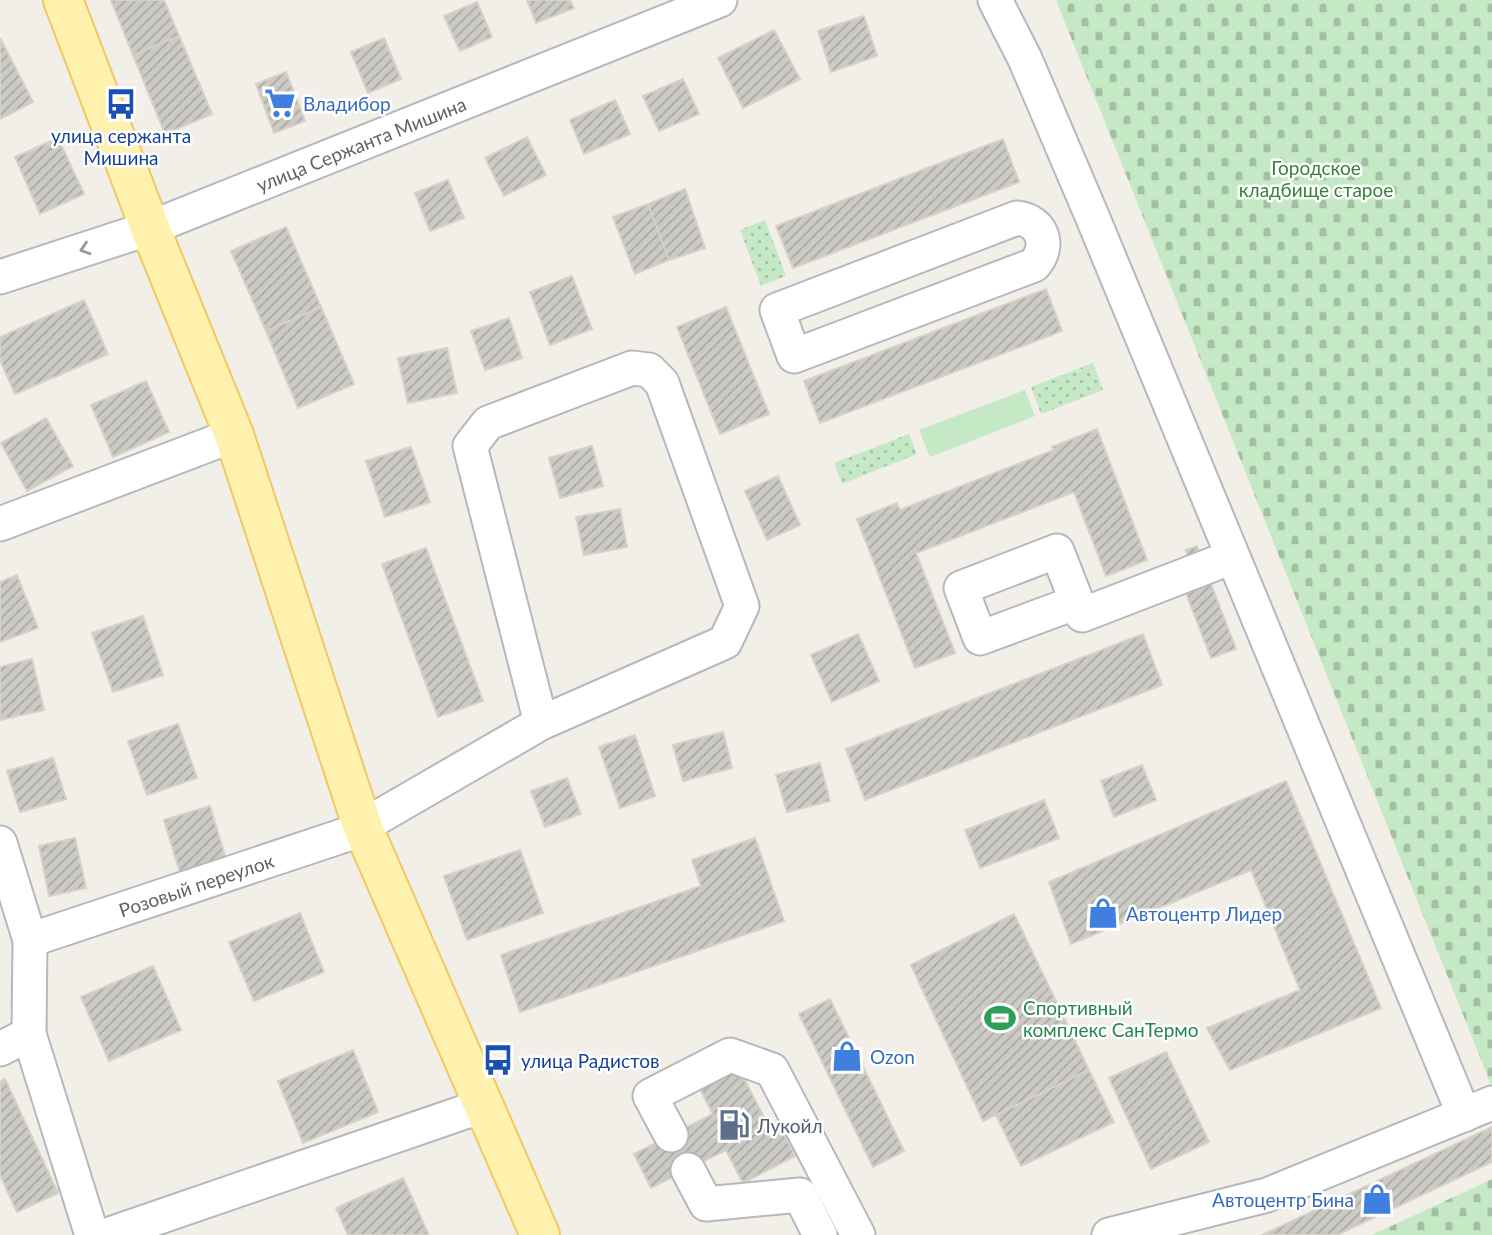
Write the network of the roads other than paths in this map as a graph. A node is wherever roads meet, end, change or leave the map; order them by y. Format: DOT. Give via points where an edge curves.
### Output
graph roads {
  1 [pos="63,0"];
  2 [pos="720,0"];
  3 [pos="995,0"];
  4 [pos="1093,216"];
  5 [pos="150,228"];
  6 [pos="1042,235"];
  7 [pos="0,277"];
  8 [pos="234,435"];
  9 [pos="0,524"];
  10 [pos="1232,557"];
  11 [pos="1077,602"];
  12 [pos="541,723"];
  13 [pos="363,828"];
  14 [pos="0,843"];
  15 [pos="30,940"];
  16 [pos="29,1034"];
  17 [pos="0,1049"];
  18 [pos="482,1106"];
  19 [pos="1478,1109"];
  20 [pos="671,1135"];
  21 [pos="688,1170"];
  22 [pos="92,1235"];
  23 [pos="107,1235"];
  24 [pos="540,1235"];
  25 [pos="820,1235"];
  26 [pos="858,1235"];
  27 [pos="1109,1235"];
  1 -- 5 [label="main road"];
  2 -- 5 [label="street, улица Сержанта Мишина"];
  3 -- 4 [label="street"];
  4 -- 6 [label="street"];
  4 -- 10 [label="street"];
  5 -- 7 [label="street, улица Сержанта Мишина, one-way"];
  5 -- 8 [label="main road"];
  6 -- 6 [label="street" via="1044,250 1034,265 794,356 777,310 1017,218 1032,222"];
  8 -- 9 [label="street"];
  8 -- 13 [label="main road"];
  10 -- 11 [label="street" via="1082,615"];
  10 -- 19 [label="street"];
  12 -- 12 [label="street, Розовый переулок" via="726,642 742,606 662,383 649,370 632,368 488,423 470,446"];
  12 -- 13 [label="street, Розовый переулок"];
  13 -- 15 [label="street, Розовый переулок"];
  13 -- 18 [label="main road"];
  14 -- 15 [label="street"];
  15 -- 16 [label="street"];
  16 -- 17 [label="street"];
  16 -- 22 [label="street"];
  18 -- 23 [label="street"];
  18 -- 24 [label="main road"];
  19 -- 27 [label="street" via="1267,1195"];
  20 -- 26 [label="street" via="650,1096 730,1055 772,1070"];
  21 -- 25 [label="street" via="706,1204 800,1195"];
}
